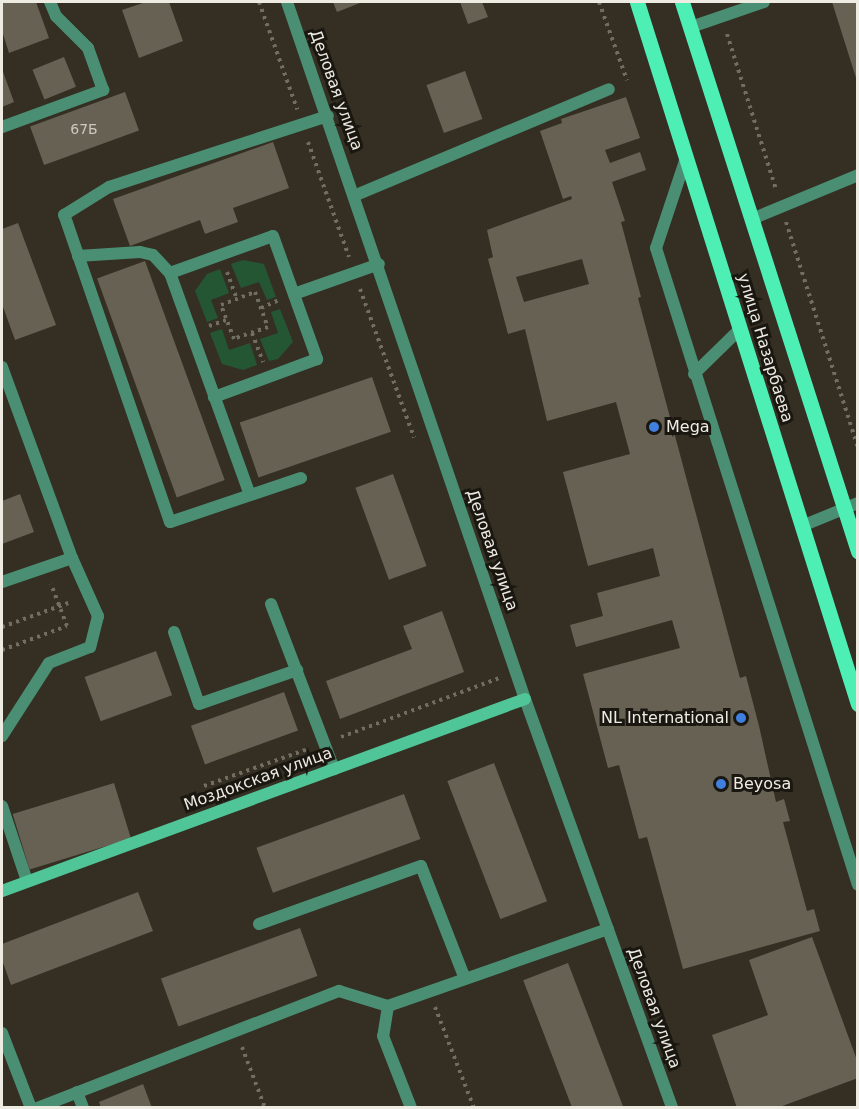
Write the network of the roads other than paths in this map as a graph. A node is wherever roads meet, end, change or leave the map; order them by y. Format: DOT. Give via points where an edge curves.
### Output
graph roads {
  1 [pos="50,2"];
  2 [pos="287,2"];
  3 [pos="637,2"];
  4 [pos="682,2"];
  5 [pos="764,2"];
  6 [pos="691,27"];
  7 [pos="609,88"];
  8 [pos="328,116"];
  9 [pos="2,128"];
  10 [pos="686,158"];
  11 [pos="858,175"];
  12 [pos="356,195"];
  13 [pos="752,219"];
  14 [pos="78,256"];
  15 [pos="379,264"];
  16 [pos="170,273"];
  17 [pos="294,294"];
  18 [pos="740,329"];
  19 [pos="2,367"];
  20 [pos="694,374"];
  21 [pos="214,397"];
  22 [pos="301,478"];
  23 [pos="250,495"];
  24 [pos="851,506"];
  25 [pos="802,526"];
  26 [pos="858,552"];
  27 [pos="72,558"];
  28 [pos="2,582"];
  29 [pos="272,604"];
  30 [pos="174,632"];
  31 [pos="297,670"];
  32 [pos="525,699"];
  33 [pos="858,704"];
  34 [pos="2,736"];
  35 [pos="334,769"];
  36 [pos="2,806"];
  37 [pos="27,881"];
  38 [pos="858,885"];
  39 [pos="2,891"];
  40 [pos="259,924"];
  41 [pos="608,929"];
  42 [pos="465,979"];
  43 [pos="388,1006"];
  44 [pos="2,1033"];
  45 [pos="77,1092"];
  46 [pos="31,1107"];
  47 [pos="37,1107"];
  48 [pos="83,1107"];
  49 [pos="411,1107"];
  50 [pos="672,1107"];
  1 -- 9 [label="street" via="56,16 88,48 103,90"];
  2 -- 8 [label="street, Деловая улица"];
  3 -- 10 [label="main road, улица Назарбаева"];
  4 -- 6 [label="main road, улица Назарбаева"];
  5 -- 6 [label="street"];
  6 -- 13 [label="main road, улица Назарбаева"];
  7 -- 12 [label="street"];
  8 -- 12 [label="street, Деловая улица"];
  8 -- 14 [label="street" via="109,187 64,215"];
  10 -- 18 [label="main road, улица Назарбаева"];
  10 -- 20 [label="street" via="656,248"];
  11 -- 13 [label="street"];
  12 -- 15 [label="street, Деловая улица"];
  13 -- 24 [label="main road, улица Назарбаева"];
  14 -- 16 [label="street" via="140,252 153,255"];
  14 -- 23 [label="street" via="170,522"];
  15 -- 17 [label="street"];
  15 -- 32 [label="street, Деловая улица"];
  16 -- 17 [label="street" via="273,236"];
  16 -- 21 [label="street"];
  17 -- 21 [label="street" via="317,359"];
  18 -- 20 [label="street"];
  18 -- 25 [label="main road, улица Назарбаева"];
  19 -- 27 [label="street"];
  20 -- 38 [label="street"];
  21 -- 23 [label="street"];
  22 -- 23 [label="street"];
  24 -- 25 [label="street"];
  24 -- 26 [label="main road, улица Назарбаева"];
  25 -- 33 [label="main road, улица Назарбаева"];
  27 -- 28 [label="street"];
  27 -- 34 [label="street" via="98,616 90,647 49,663"];
  29 -- 31 [label="street"];
  30 -- 31 [label="street" via="199,704"];
  31 -- 35 [label="street"];
  32 -- 35 [label="street, Моздокская улица"];
  32 -- 41 [label="street, Деловая улица"];
  35 -- 37 [label="street, Моздокская улица"];
  36 -- 37 [label="street"];
  37 -- 39 [label="street, Моздокская улица"];
  40 -- 42 [label="street" via="420,866"];
  41 -- 42 [label="street"];
  41 -- 50 [label="street, Деловая улица"];
  42 -- 43 [label="street"];
  43 -- 45 [label="street" via="339,991"];
  43 -- 49 [label="street" via="383,1036"];
  44 -- 46 [label="street"];
  45 -- 47 [label="street"];
  45 -- 48 [label="street"];
}
